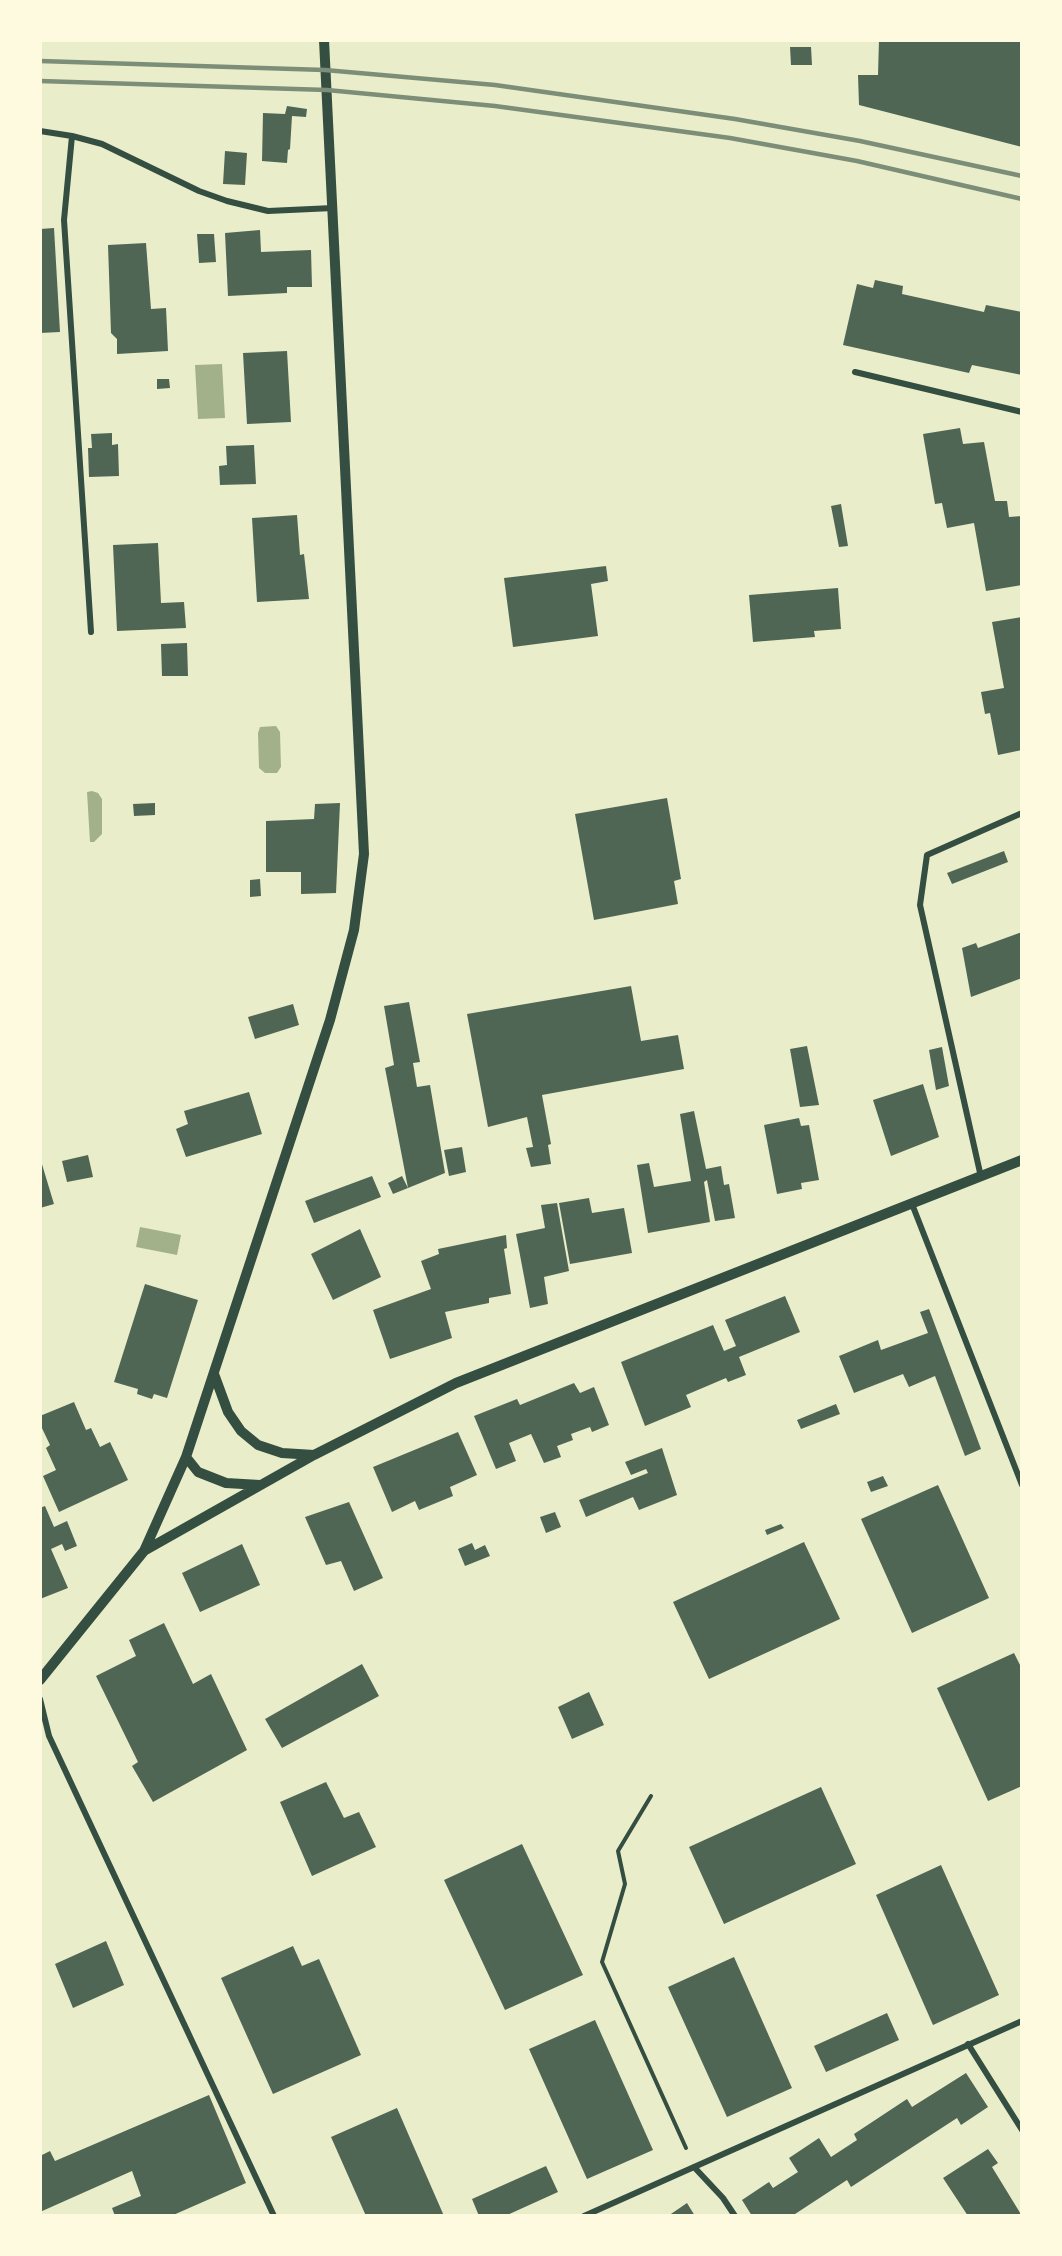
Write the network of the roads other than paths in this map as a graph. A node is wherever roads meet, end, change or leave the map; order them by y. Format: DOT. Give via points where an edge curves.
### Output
graph roads {
  1 [pos="324,40"];
  2 [pos="40,132"];
  3 [pos="72,135"];
  4 [pos="334,208"];
  5 [pos="855,372"];
  6 [pos="1022,412"];
  7 [pos="90,632"];
  8 [pos="1022,813"];
  9 [pos="1022,1160"];
  10 [pos="981,1177"];
  11 [pos="912,1204"];
  12 [pos="214,1374"];
  13 [pos="314,1455"];
  14 [pos="186,1457"];
  15 [pos="261,1485"];
  16 [pos="1022,1485"];
  17 [pos="144,1551"];
  18 [pos="40,1680"];
  19 [pos="40,1699"];
  20 [pos="1022,2020"];
  21 [pos="968,2044"];
  22 [pos="1022,2130"];
  23 [pos="694,2167"];
  24 [pos="274,2216"];
  25 [pos="584,2216"];
  26 [pos="735,2216"];
  1 -- 4 [label="street"];
  2 -- 3 [label="street"];
  3 -- 4 [label="street" via="102,144 227,201 268,211"];
  3 -- 7 [label="street" via="64,220"];
  4 -- 12 [label="street" via="363,854 354,930 330,1020"];
  5 -- 6 [label="street"];
  8 -- 10 [label="street" via="927,855 920,905"];
  9 -- 10 [label="street"];
  10 -- 11 [label="street"];
  11 -- 13 [label="street" via="456,1383"];
  11 -- 16 [label="street"];
  12 -- 13 [label="street" via="228,1412 241,1431 282,1453"];
  12 -- 14 [label="street"];
  13 -- 15 [label="street"];
  14 -- 15 [label="street" via="198,1472 226,1483"];
  14 -- 17 [label="street"];
  15 -- 17 [label="street"];
  17 -- 18 [label="street"];
  19 -- 24 [label="street" via="49,1736"];
  20 -- 21 [label="street"];
  21 -- 22 [label="street"];
  21 -- 23 [label="street"];
  23 -- 25 [label="street"];
  23 -- 26 [label="street"];
}
